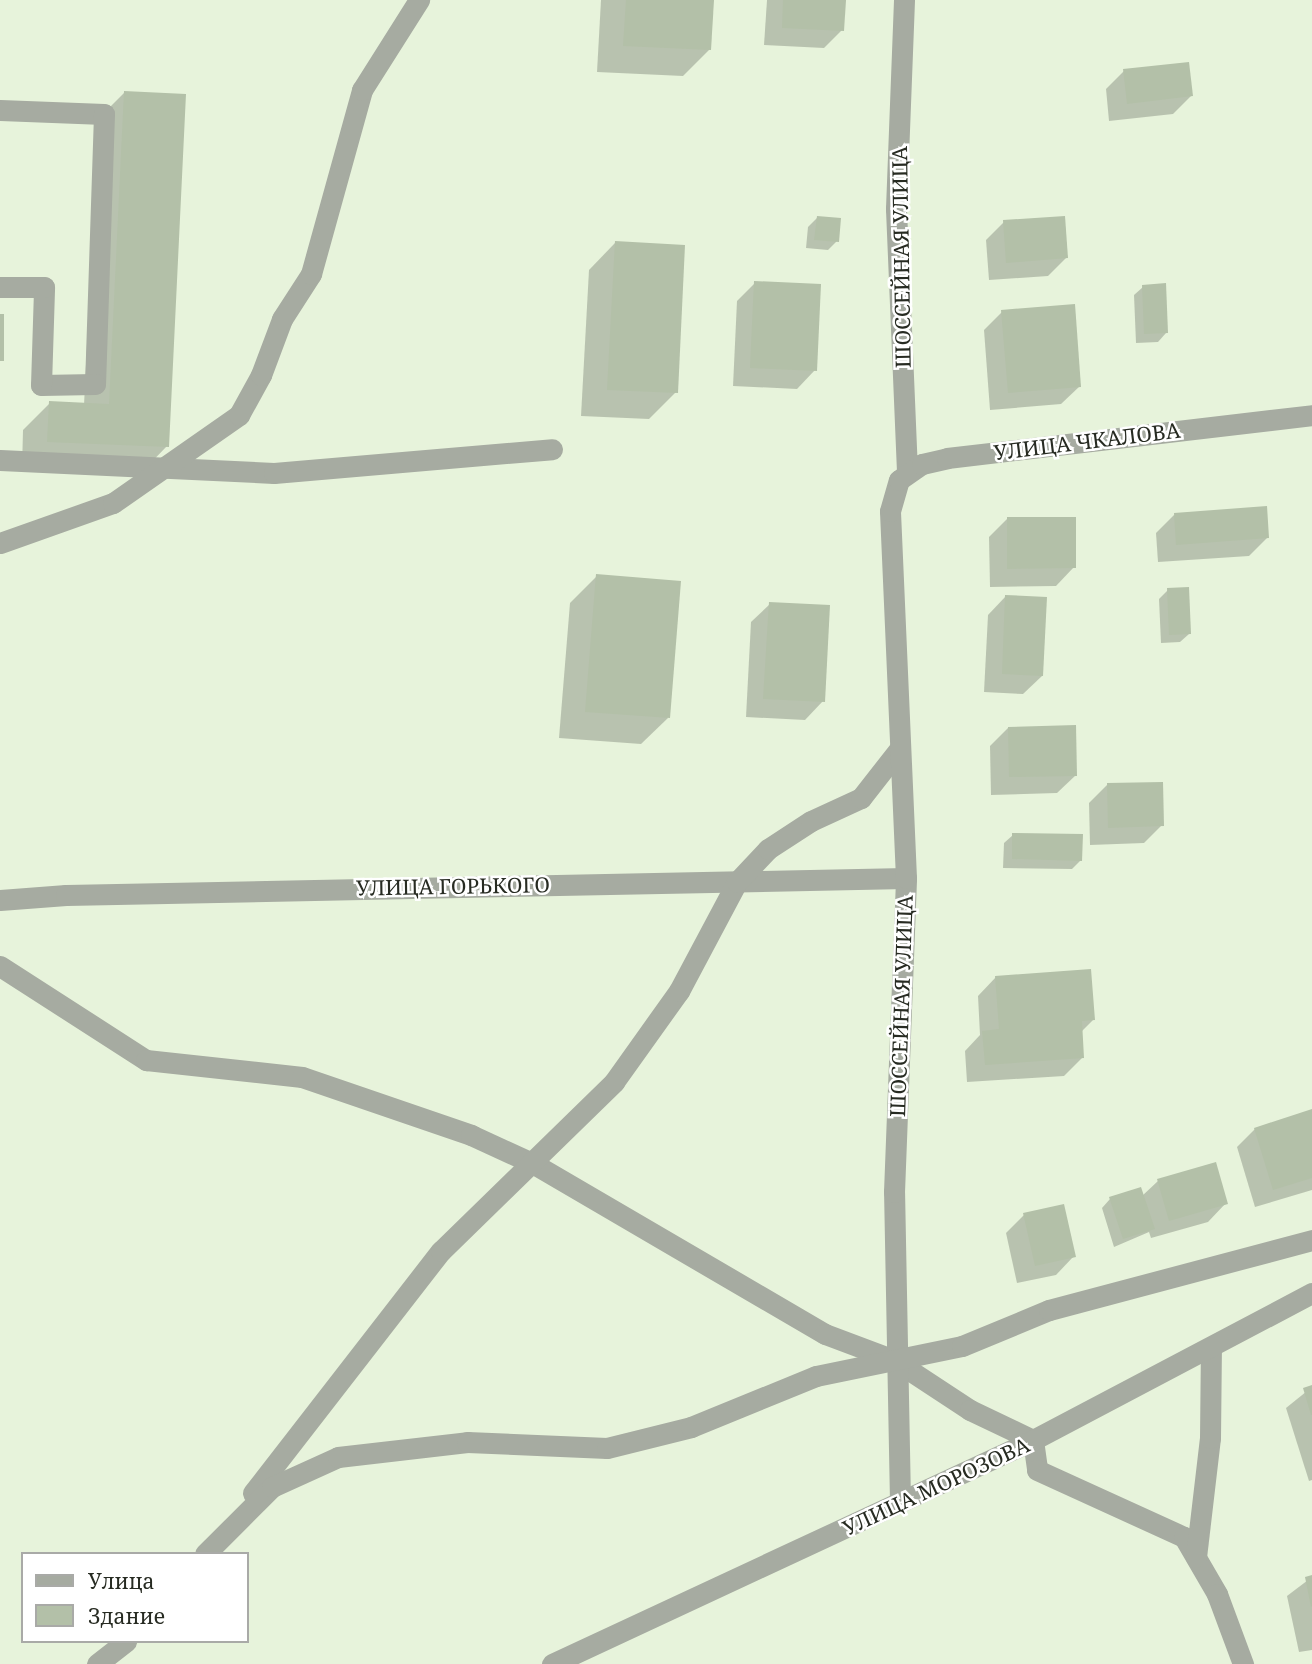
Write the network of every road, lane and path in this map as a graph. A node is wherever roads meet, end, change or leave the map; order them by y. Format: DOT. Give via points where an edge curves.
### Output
graph roads {
  1 [pos="419,0"];
  2 [pos="904,0"];
  3 [pos="0,110"];
  4 [pos="0,287"];
  5 [pos="1312,415"];
  6 [pos="552,449"];
  7 [pos="0,460"];
  8 [pos="158,470"];
  9 [pos="907,472"];
  10 [pos="0,543"];
  11 [pos="900,748"];
  12 [pos="906,878"];
  13 [pos="737,883"];
  14 [pos="0,900"];
  15 [pos="0,966"];
  16 [pos="534,1164"];
  17 [pos="1312,1240"];
  18 [pos="1312,1293"];
  19 [pos="1211,1349"];
  20 [pos="894,1360"];
  21 [pos="1033,1440"];
  22 [pos="900,1501"];
  23 [pos="210,1548"];
  24 [pos="1196,1557"];
  25 [pos="123,1643"];
  26 [pos="97,1664"];
  27 [pos="552,1664"];
  28 [pos="1243,1664"];
  1 -- 8 [label="street" via="362,90 311,274 282,319 239,415"];
  2 -- 9 [label="street, ШОССЕЙНАЯ УЛИЦА" via="896,209"];
  3 -- 4 [label="street" via="104,114 94,384 41,385 44,287"];
  5 -- 9 [label="street, УЛИЦА ЧКАЛОВА" via="947,457"];
  6 -- 8 [label="street" via="274,473"];
  7 -- 8 [label="street"];
  8 -- 10 [label="street" via="113,503"];
  9 -- 11 [label="street, ШОССЕЙНАЯ УЛИЦА" via="899,480 890,511"];
  11 -- 12 [label="street, ШОССЕЙНАЯ УЛИЦА"];
  11 -- 13 [label="street" via="861,798 811,821 768,849"];
  12 -- 13 [label="street, УЛИЦА ГОРЬКОГО"];
  12 -- 20 [label="street, ШОССЕЙНАЯ УЛИЦА" via="894,1192"];
  13 -- 14 [label="street, УЛИЦА ГОРЬКОГО" via="94,894"];
  13 -- 16 [label="street" via="679,991 628,1062"];
  15 -- 16 [label="street" via="146,1060 302,1077 471,1135"];
  16 -- 20 [label="street" via="825,1334"];
  16 -- 23 [label="street" via="489,1199 441,1251"];
  17 -- 20 [label="street" via="1049,1310 962,1346"];
  18 -- 19 [label="street, УЛИЦА МОРОЗОВА"];
  19 -- 21 [label="street, УЛИЦА МОРОЗОВА"];
  19 -- 24 [label="street" via="1210,1438"];
  20 -- 21 [label="street" via="970,1410"];
  20 -- 22 [label="street, ШОССЕЙНАЯ УЛИЦА"];
  20 -- 23 [label="street" via="816,1376 691,1427 607,1448 467,1442 338,1457 272,1487"];
  21 -- 22 [label="street, УЛИЦА МОРОЗОВА"];
  21 -- 24 [label="street" via="1037,1470 1184,1537"];
  22 -- 27 [label="street, УЛИЦА МОРОЗОВА"];
  24 -- 28 [label="street" via="1217,1594"];
  25 -- 26 [label="street"];
}
